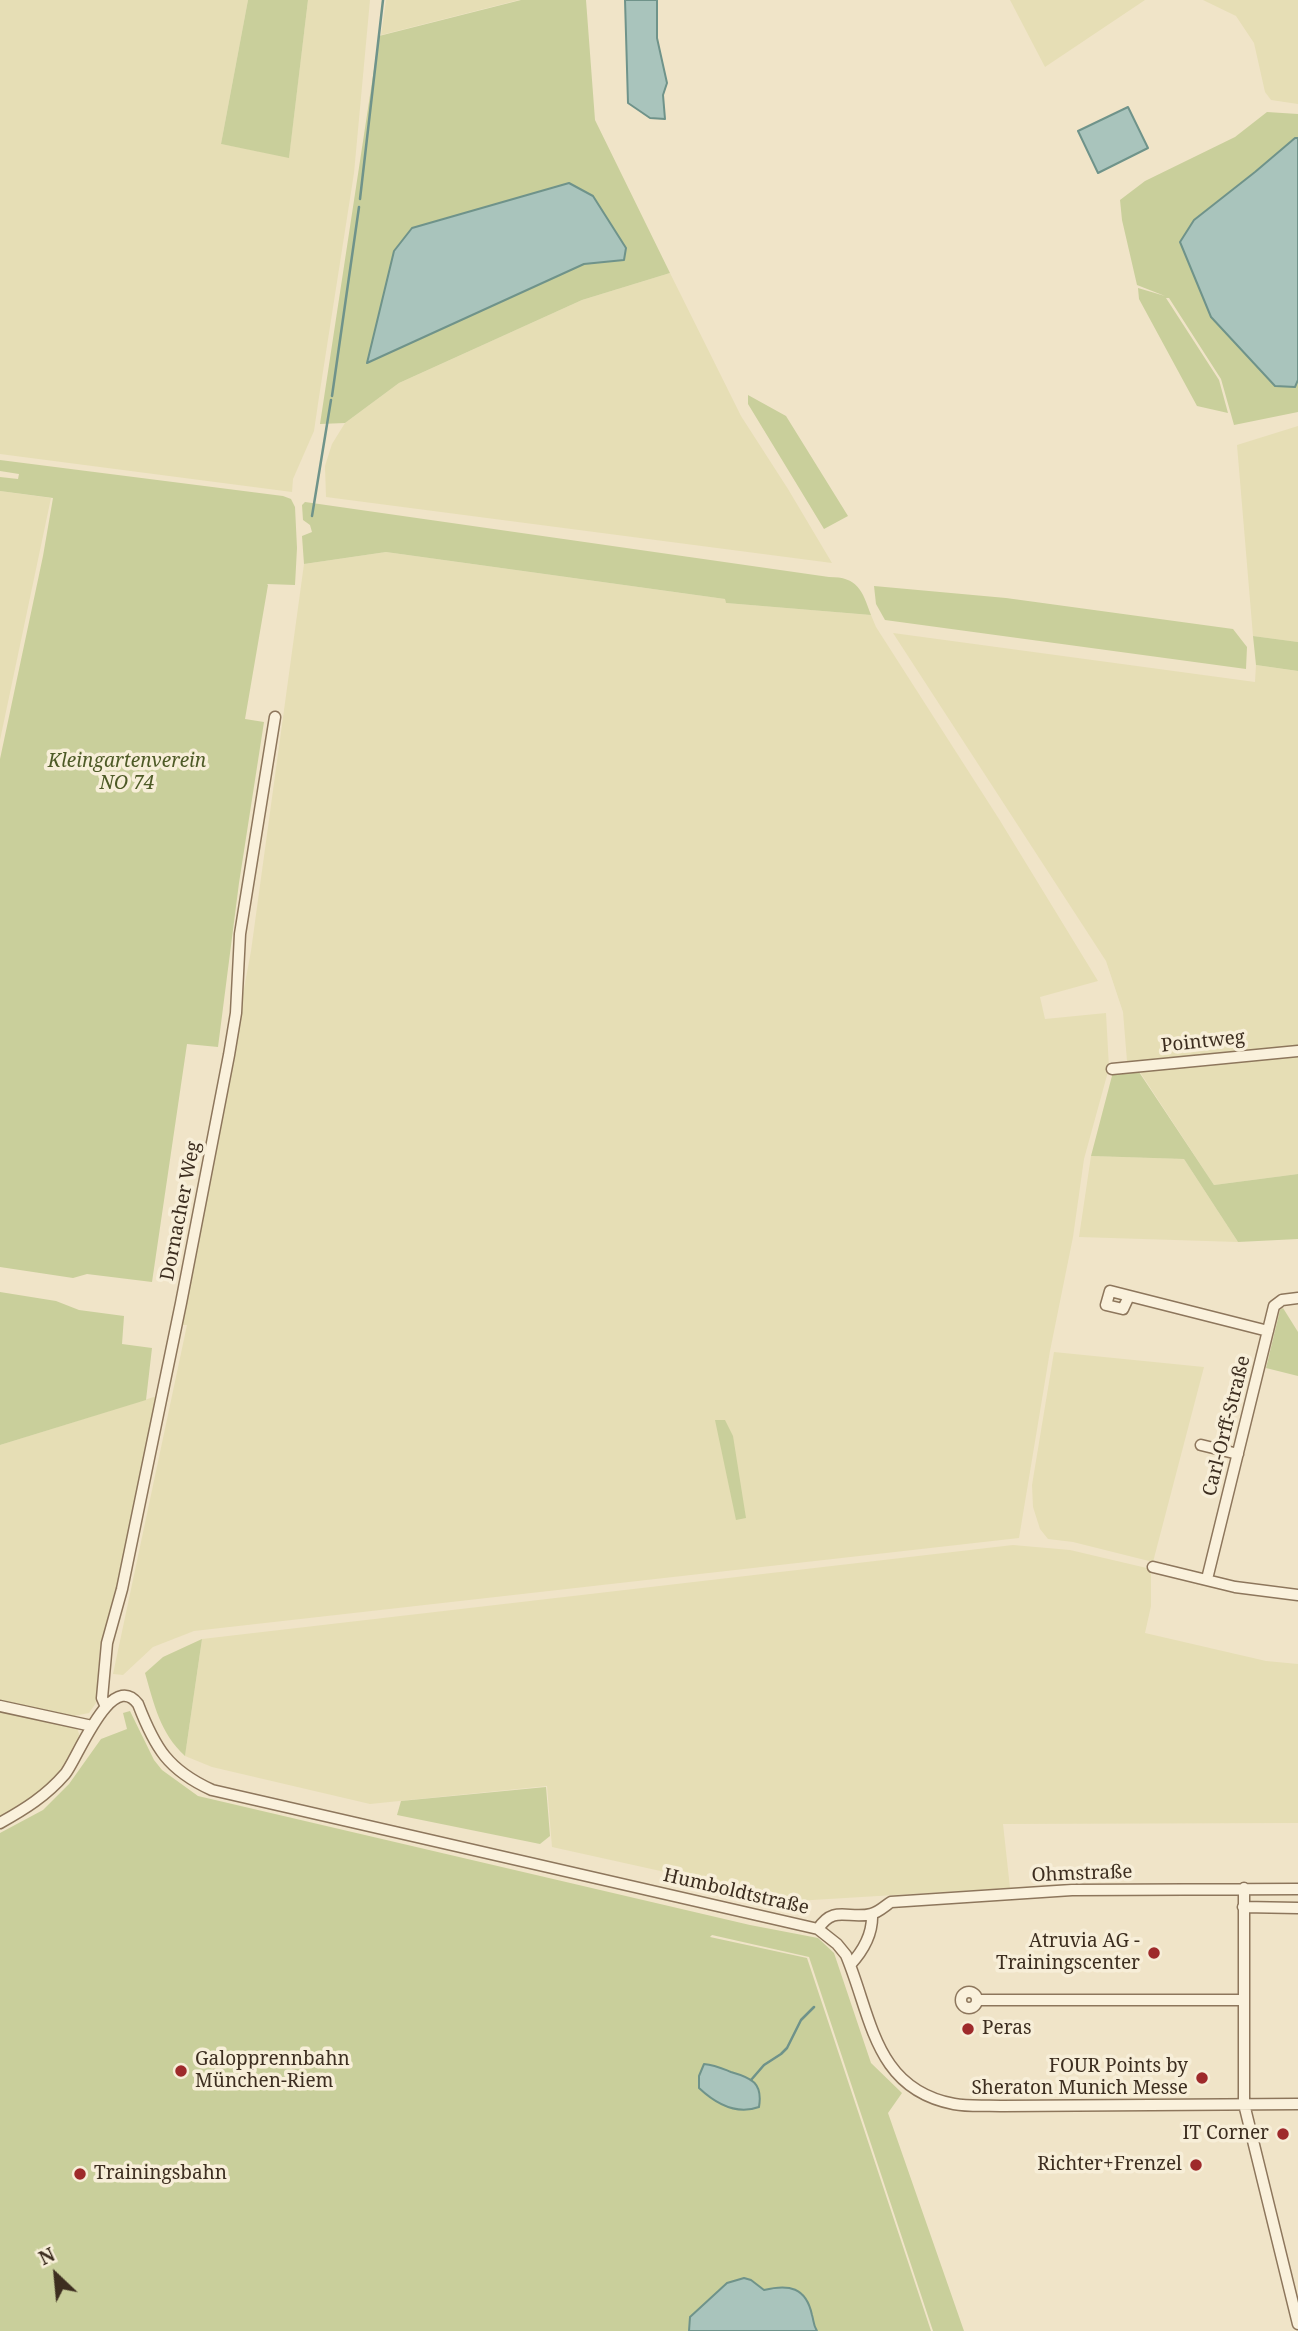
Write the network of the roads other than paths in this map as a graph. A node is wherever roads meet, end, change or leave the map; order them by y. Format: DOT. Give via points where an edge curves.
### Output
graph roads {
  1 [pos="275,717"];
  2 [pos="1298,1051"];
  3 [pos="1112,1069"];
  4 [pos="1129,1296"];
  5 [pos="1298,1298"];
  6 [pos="1269,1331"];
  7 [pos="1201,1445"];
  8 [pos="1238,1454"];
  9 [pos="1153,1567"];
  10 [pos="1207,1579"];
  11 [pos="1298,1595"];
  12 [pos="0,1706"];
  13 [pos="106,1707"];
  14 [pos="92,1726"];
  15 [pos="0,1823"];
  16 [pos="1244,1888"];
  17 [pos="1298,1889"];
  18 [pos="1243,1908"];
  19 [pos="1298,1908"];
  20 [pos="872,1914"];
  21 [pos="818,1929"];
  22 [pos="850,1965"];
  23 [pos="978,2000"];
  24 [pos="1244,2000"];
  25 [pos="1244,2104"];
  26 [pos="1298,2104"];
  27 [pos="1298,2324"];
  1 -- 13 [label="street, Dornacher Weg" via="240,934 236,1013 128,1564 107,1643 102,1698"];
  2 -- 3 [label="street, Pointweg"];
  4 -- 6 [label="street"];
  5 -- 6 [label="street, Carl-Orff-Straße" via="1277,1302"];
  6 -- 8 [label="street, Carl-Orff-Straße"];
  7 -- 8 [label="street"];
  8 -- 10 [label="street, Carl-Orff-Straße"];
  9 -- 10 [label="street"];
  10 -- 11 [label="street"];
  12 -- 14 [label="street"];
  13 -- 14 [label="street"];
  13 -- 21 [label="street, Humboldtstraße" via="119,1696 134,1698 162,1754 192,1781 212,1790"];
  14 -- 15 [label="street" via="67,1772 43,1797"];
  16 -- 17 [label="street, Ohmstraße"];
  16 -- 18 [label="street"];
  16 -- 20 [label="street, Ohmstraße" via="1073,1890 891,1902"];
  18 -- 19 [label="street"];
  18 -- 24 [label="street"];
  20 -- 21 [label="street, Ohmstraße" via="832,1915"];
  20 -- 22 [label="street" via="871,1931 861,1954"];
  21 -- 22 [label="street, Humboldtstraße" via="837,1944"];
  22 -- 25 [label="street, Humboldtstraße" via="891,2069 934,2098 956,2105 1003,2106"];
  23 -- 24 [label="street"];
  24 -- 25 [label="street"];
  25 -- 26 [label="street, Humboldtstraße"];
  25 -- 27 [label="street"];
}
